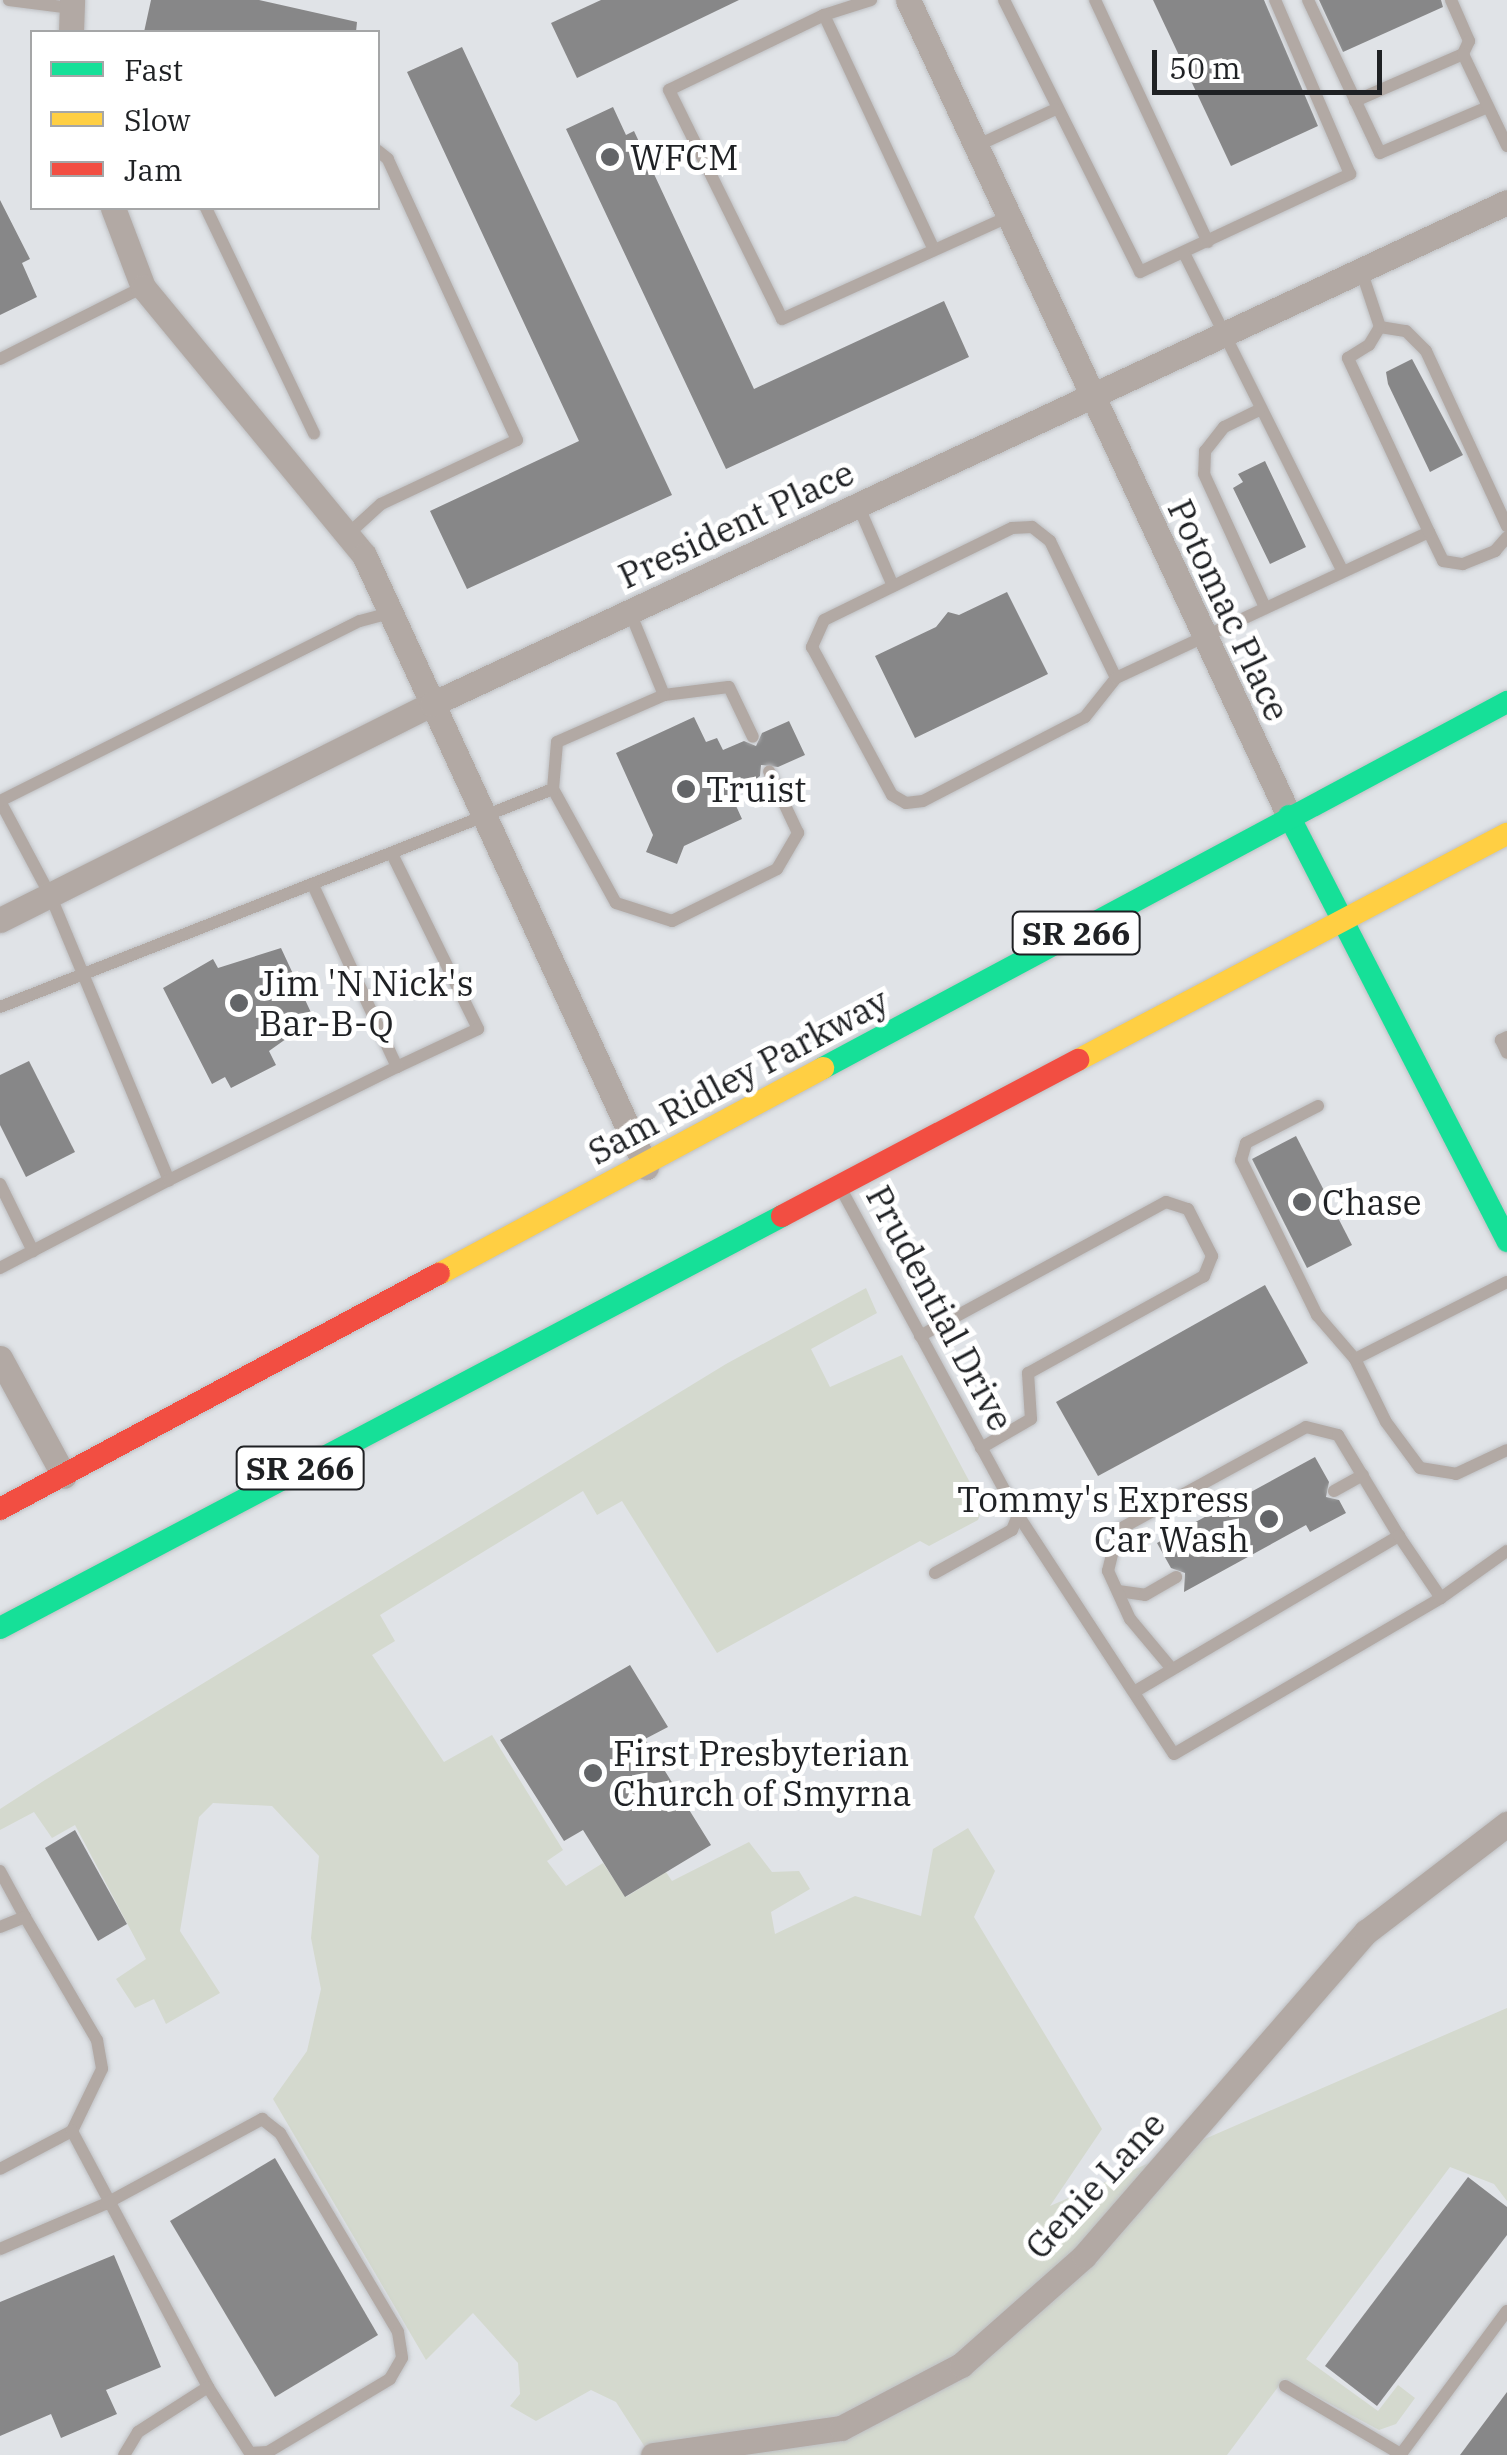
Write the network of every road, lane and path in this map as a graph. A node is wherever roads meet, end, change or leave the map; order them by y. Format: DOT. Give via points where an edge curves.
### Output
graph roads {
  1 [pos="9,0"];
  2 [pos="871,0"];
  3 [pos="908,0"];
  4 [pos="1004,0"];
  5 [pos="1095,0"];
  6 [pos="1274,0"];
  7 [pos="1308,0"];
  8 [pos="1451,0"];
  9 [pos="71,13"];
  10 [pos="824,14"];
  11 [pos="1463,54"];
  12 [pos="1355,101"];
  13 [pos="1488,107"];
  14 [pos="1056,109"];
  15 [pos="1507,146"];
  16 [pos="974,147"];
  17 [pos="380,152"];
  18 [pos="1507,202"];
  19 [pos="114,210"];
  20 [pos="207,210"];
  21 [pos="1006,218"];
  22 [pos="1208,242"];
  23 [pos="932,246"];
  24 [pos="1184,254"];
  25 [pos="1361,270"];
  26 [pos="142,287"];
  27 [pos="1380,327"];
  28 [pos="1223,334"];
  29 [pos="0,359"];
  30 [pos="1089,397"];
  31 [pos="1260,410"];
  32 [pos="314,433"];
  33 [pos="858,505"];
  34 [pos="1507,526"];
  35 [pos="1429,532"];
  36 [pos="347,535"];
  37 [pos="1507,537"];
  38 [pos="1342,570"];
  39 [pos="893,586"];
  40 [pos="1264,605"];
  41 [pos="630,612"];
  42 [pos="390,613"];
  43 [pos="1203,636"];
  44 [pos="1116,678"];
  45 [pos="664,695"];
  46 [pos="1507,702"];
  47 [pos="432,704"];
  48 [pos="754,737"];
  49 [pos="769,772"];
  50 [pos="554,789"];
  51 [pos="0,801"];
  52 [pos="1289,816"];
  53 [pos="486,818"];
  54 [pos="1507,834"];
  55 [pos="392,854"];
  56 [pos="313,885"];
  57 [pos="51,897"];
  58 [pos="0,920"];
  59 [pos="1343,923"];
  60 [pos="81,972"];
  61 [pos="0,1007"];
  62 [pos="1507,1037"];
  63 [pos="1507,1053"];
  64 [pos="397,1067"];
  65 [pos="1318,1106"];
  66 [pos="646,1166"];
  67 [pos="170,1180"];
  68 [pos="838,1182"];
  69 [pos="0,1184"];
  70 [pos="1507,1241"];
  71 [pos="33,1251"];
  72 [pos="0,1268"];
  73 [pos="1507,1282"];
  74 [pos="920,1336"];
  75 [pos="0,1358"];
  76 [pos="1355,1359"];
  77 [pos="981,1448"];
  78 [pos="1504,1451"];
  79 [pos="1362,1475"];
  80 [pos="64,1476"];
  81 [pos="1334,1491"];
  82 [pos="0,1510"];
  83 [pos="1018,1516"];
  84 [pos="1399,1536"];
  85 [pos="1507,1552"];
  86 [pos="935,1573"];
  87 [pos="1176,1577"];
  88 [pos="1118,1591"];
  89 [pos="1441,1598"];
  90 [pos="0,1628"];
  91 [pos="1172,1669"];
  92 [pos="1134,1692"];
  93 [pos="1507,1824"];
  94 [pos="0,1871"];
  95 [pos="25,1917"];
  96 [pos="0,1927"];
  97 [pos="72,2131"];
  98 [pos="0,2169"];
  99 [pos="105,2204"];
  100 [pos="0,2249"];
  101 [pos="1507,2310"];
  102 [pos="1285,2386"];
  103 [pos="208,2387"];
  104 [pos="124,2455"];
  105 [pos="653,2455"];
  106 [pos="1402,2455"];
  1 -- 9 [label="lane"];
  2 -- 10 [label="lane"];
  3 -- 16 [label="street, Potomac Place"];
  4 -- 14 [label="lane"];
  5 -- 22 [label="lane"];
  6 -- 22 [label="lane" via="1350,174"];
  7 -- 12 [label="lane"];
  8 -- 11 [label="lane" via="1469,41"];
  10 -- 23 [label="lane"];
  10 -- 23 [label="lane" via="669,90 782,319"];
  11 -- 12 [label="lane"];
  11 -- 13 [label="lane"];
  12 -- 13 [label="lane" via="1380,153"];
  13 -- 15 [label="lane"];
  14 -- 16 [label="lane"];
  14 -- 24 [label="lane" via="1140,272"];
  16 -- 21 [label="street, Potomac Place"];
  17 -- 36 [label="lane" via="517,440 381,504"];
  18 -- 25 [label="street, President Place"];
  19 -- 26 [label="street"];
  20 -- 32 [label="lane"];
  21 -- 23 [label="lane"];
  21 -- 30 [label="street, Potomac Place"];
  22 -- 24 [label="lane"];
  24 -- 28 [label="lane"];
  25 -- 27 [label="lane"];
  25 -- 28 [label="street, President Place"];
  26 -- 29 [label="lane"];
  26 -- 36 [label="street"];
  27 -- 34 [label="lane" via="1406,331 1426,351"];
  27 -- 35 [label="lane" via="1369,345 1348,358"];
  28 -- 30 [label="street, President Place"];
  28 -- 31 [label="lane"];
  30 -- 33 [label="street, President Place"];
  30 -- 43 [label="street, Potomac Place"];
  31 -- 38 [label="lane"];
  31 -- 40 [label="lane" via="1224,427 1205,451 1204,474"];
  33 -- 39 [label="lane"];
  33 -- 41 [label="street, President Place"];
  35 -- 37 [label="lane" via="1443,561 1463,564 1495,551"];
  35 -- 38 [label="lane"];
  36 -- 42 [label="street"];
  38 -- 40 [label="lane"];
  39 -- 44 [label="lane" via="1012,528 1032,527 1050,540"];
  39 -- 44 [label="lane" via="824,620 812,647 892,795 906,803 1085,716"];
  40 -- 43 [label="lane"];
  41 -- 45 [label="lane"];
  41 -- 47 [label="street, President Place"];
  42 -- 47 [label="street"];
  42 -- 51 [label="lane" via="360,621"];
  43 -- 44 [label="lane"];
  43 -- 52 [label="street, Potomac Place"];
  45 -- 48 [label="lane" via="730,687"];
  45 -- 50 [label="lane" via="557,742"];
  46 -- 52 [label="main road, Sam Ridley Parkway / SR 266"];
  47 -- 53 [label="street"];
  47 -- 57 [label="street, President Place"];
  49 -- 50 [label="lane" via="798,834 777,869 672,922 616,903"];
  50 -- 53 [label="lane"];
  51 -- 57 [label="lane"];
  52 -- 59 [label="main road, Potomac Place"];
  52 -- 66 [label="main road, Sam Ridley Parkway / SR 266"];
  53 -- 55 [label="lane"];
  53 -- 66 [label="street"];
  54 -- 59 [label="main road, SR 266"];
  55 -- 56 [label="lane"];
  55 -- 64 [label="lane" via="478,1029"];
  56 -- 60 [label="lane"];
  56 -- 64 [label="lane"];
  57 -- 58 [label="street, President Place"];
  57 -- 60 [label="lane"];
  59 -- 68 [label="main road, SR 266"];
  59 -- 70 [label="main road, Potomac Place"];
  60 -- 61 [label="lane"];
  60 -- 67 [label="lane"];
  62 -- 63 [label="lane" via="1501,1040"];
  64 -- 67 [label="lane"];
  65 -- 76 [label="lane" via="1246,1142 1240,1160 1317,1314"];
  66 -- 80 [label="main road, Sam Ridley Parkway / SR 266"];
  67 -- 71 [label="lane"];
  68 -- 74 [label="lane, Prudential Drive"];
  68 -- 90 [label="main road, SR 266"];
  69 -- 71 [label="lane"];
  71 -- 72 [label="lane"];
  73 -- 76 [label="lane"];
  74 -- 77 [label="lane, Prudential Drive"];
  74 -- 77 [label="lane" via="1166,1202 1188,1209 1212,1256 1204,1276 1028,1373 1031,1419"];
  75 -- 80 [label="street"];
  76 -- 78 [label="lane" via="1386,1422 1420,1468 1456,1474"];
  77 -- 83 [label="lane, Prudential Drive"];
  79 -- 81 [label="lane"];
  79 -- 84 [label="lane"];
  79 -- 88 [label="lane" via="1338,1436 1306,1428 1118,1530 1108,1571"];
  80 -- 82 [label="main road, Sam Ridley Parkway / SR 266"];
  83 -- 86 [label="lane" via="1012,1530"];
  83 -- 92 [label="lane, Prudential Drive"];
  84 -- 89 [label="lane"];
  84 -- 91 [label="lane"];
  85 -- 89 [label="lane"];
  87 -- 88 [label="lane" via="1145,1594"];
  88 -- 91 [label="lane" via="1130,1619"];
  89 -- 92 [label="lane, Prudential Drive" via="1174,1754"];
  91 -- 92 [label="lane"];
  93 -- 105 [label="street, Genie Lane" via="1366,1932 1084,2256 960,2365 841,2428"];
  94 -- 95 [label="lane"];
  95 -- 96 [label="lane"];
  95 -- 97 [label="lane" via="97,2040 102,2069"];
  97 -- 98 [label="lane"];
  97 -- 99 [label="lane"];
  99 -- 100 [label="lane"];
  99 -- 103 [label="lane"];
  99 -- 103 [label="lane" via="262,2119 280,2133 398,2332 402,2358 390,2379 268,2452 250,2453"];
  101 -- 106 [label="lane"];
  102 -- 106 [label="lane"];
  103 -- 104 [label="lane" via="138,2432"];
}
